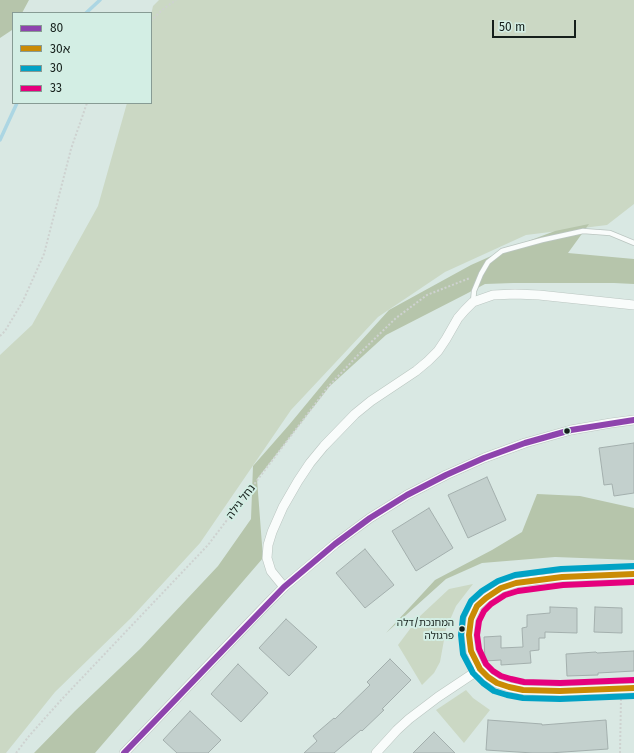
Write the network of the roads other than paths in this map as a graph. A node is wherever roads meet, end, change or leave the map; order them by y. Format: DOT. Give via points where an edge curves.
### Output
graph roads {
  1 [pos="634,243"];
  2 [pos="473,302"];
  3 [pos="634,305"];
  4 [pos="634,420"];
  5 [pos="634,574"];
  6 [pos="284,587"];
  7 [pos="480,669"];
  8 [pos="634,688"];
  9 [pos="124,753"];
  10 [pos="376,753"];
  1 -- 2 [label="lane" via="610,233 583,231 502,251 488,262 481,274 474,291"];
  2 -- 3 [label="street" via="493,295 539,294"];
  2 -- 6 [label="street" via="458,318 438,352 416,371 354,414 324,446 298,481 283,507 268,545 267,558 271,571"];
  4 -- 6 [label="street" via="571,430 525,443 446,475 370,518"];
  5 -- 7 [label="street" via="562,577 516,583 501,588 477,606 471,619 468,635 471,651"];
  6 -- 9 [label="street"];
  7 -- 8 [label="street" via="498,683 523,690 560,692"];
  7 -- 10 [label="street" via="409,719"];
}
